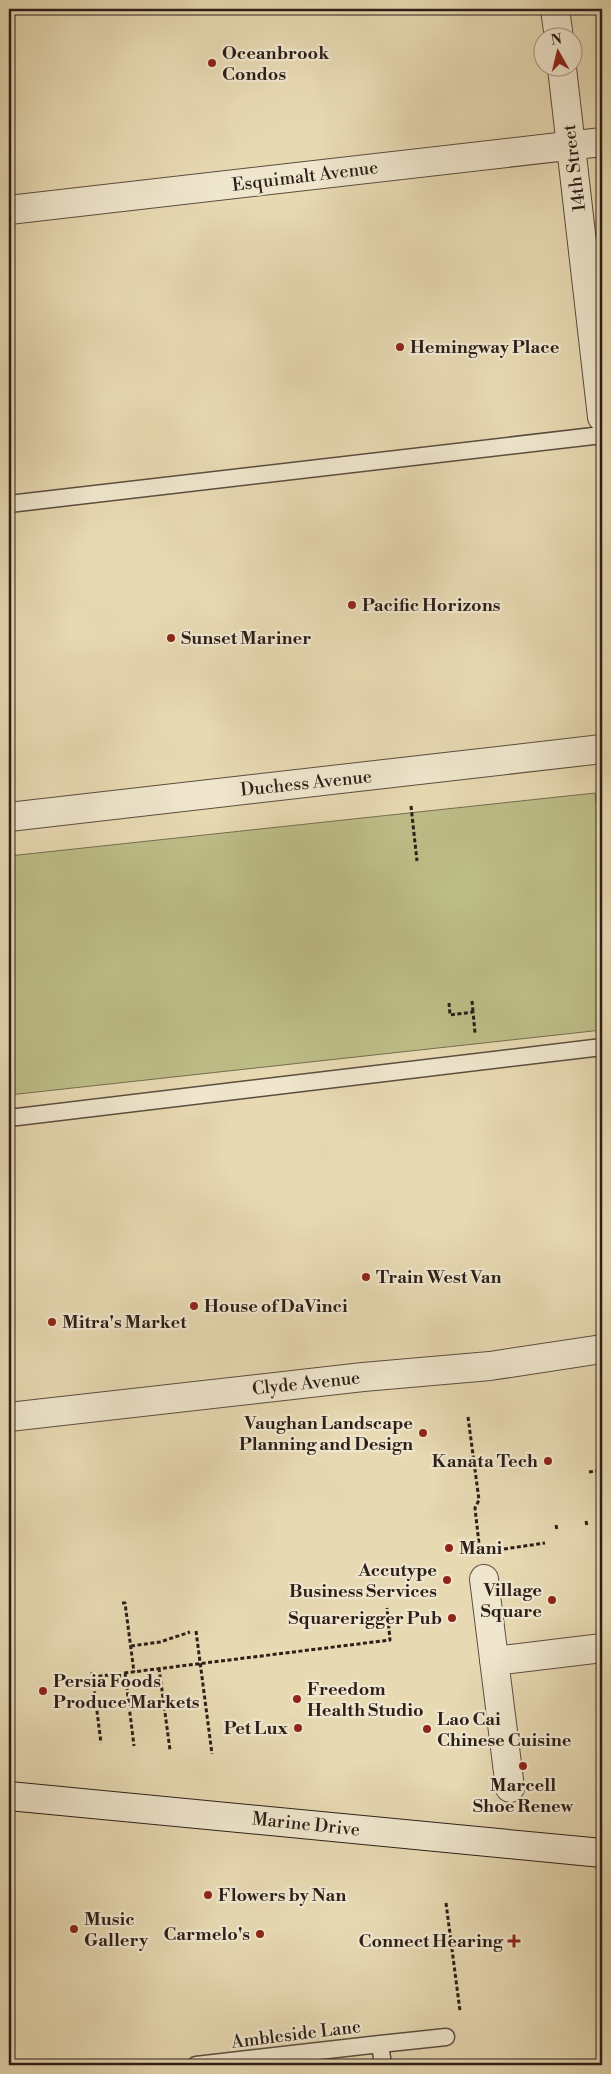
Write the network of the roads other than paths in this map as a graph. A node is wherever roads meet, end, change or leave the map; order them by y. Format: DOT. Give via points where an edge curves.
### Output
graph roads {
  1 [pos="555,9"];
  2 [pos="557,28"];
  3 [pos="563,78"];
  4 [pos="602,142"];
  5 [pos="572,145"];
  6 [pos="9,210"];
  7 [pos="602,417"];
  8 [pos="602,435"];
  9 [pos="9,504"];
  10 [pos="602,749"];
  11 [pos="9,817"];
  12 [pos="602,1047"];
  13 [pos="9,1118"];
  14 [pos="602,1349"];
  15 [pos="9,1417"];
  16 [pos="484,1579"];
  17 [pos="602,1648"];
  18 [pos="494,1661"];
  19 [pos="510,1788"];
  20 [pos="9,1796"];
  21 [pos="602,1853"];
  22 [pos="446,2037"];
  23 [pos="380,2044"];
  24 [pos="196,2065"];
  25 [pos="382,2065"];
  1 -- 2 [label="street"];
  3 -- 5 [label="street, 14th Street"];
  4 -- 5 [label="street, Esquimalt Avenue"];
  5 -- 6 [label="street, Esquimalt Avenue"];
  5 -- 7 [label="street, 14th Street"];
  8 -- 9 [label="lane"];
  10 -- 11 [label="street, Duchess Avenue"];
  12 -- 13 [label="lane"];
  14 -- 15 [label="street, Clyde Avenue" via="490,1366"];
  16 -- 18 [label="street"];
  17 -- 18 [label="street"];
  18 -- 19 [label="street"];
  20 -- 21 [label="street, Marine Drive"];
  22 -- 23 [label="lane"];
  23 -- 24 [label="lane, Ambleside Lane"];
  23 -- 25 [label="lane, Ambleside Lane"];
}
